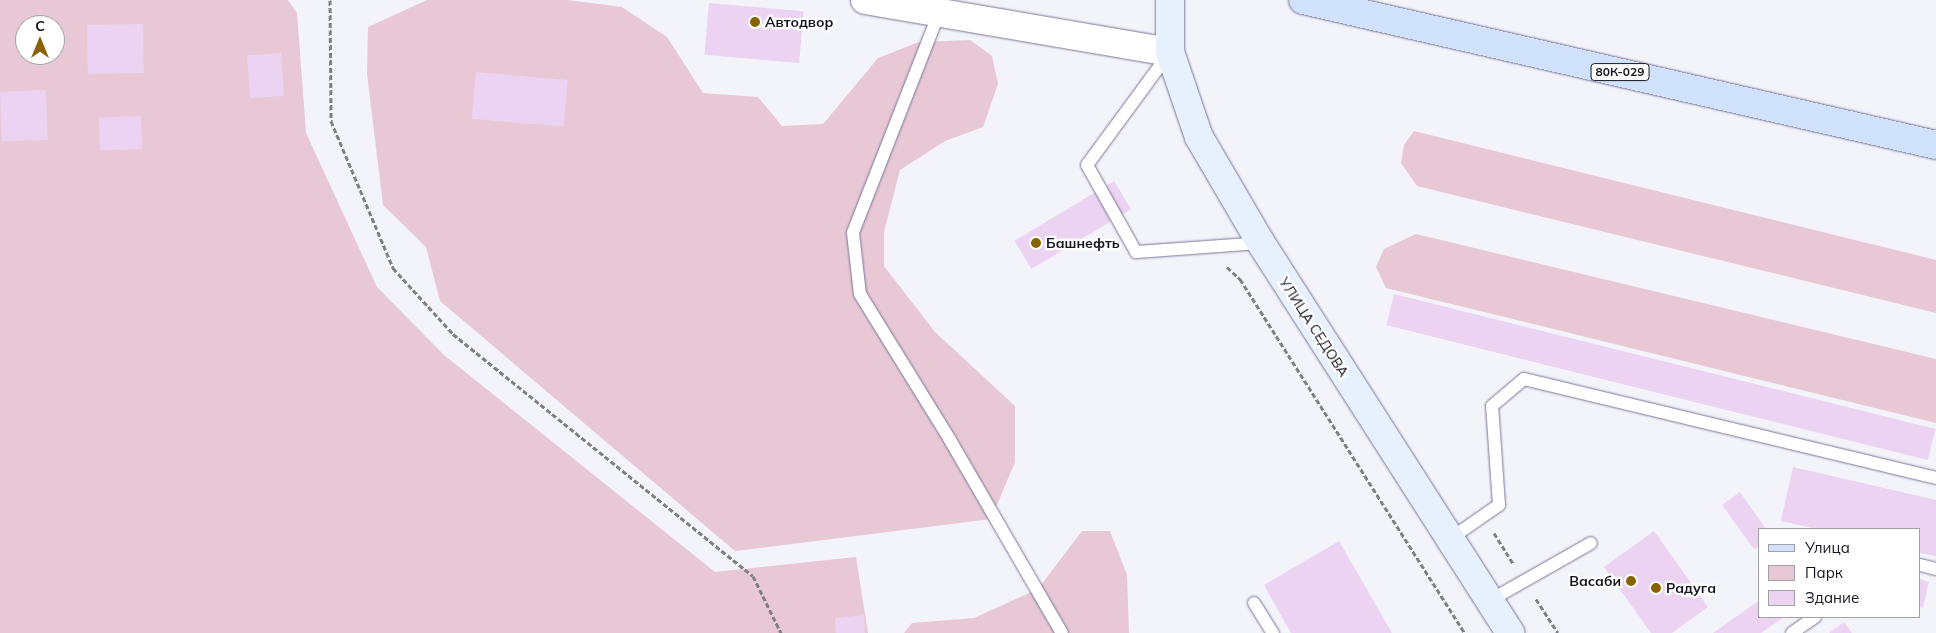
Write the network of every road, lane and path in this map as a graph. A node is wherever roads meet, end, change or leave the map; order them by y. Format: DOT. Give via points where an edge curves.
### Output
graph roads {
  1 [pos="330,0"];
  2 [pos="866,0"];
  3 [pos="1170,0"];
  4 [pos="1303,0"];
  5 [pos="939,13"];
  6 [pos="1170,52"];
  7 [pos="1936,145"];
  8 [pos="1261,243"];
  9 [pos="1206,247"];
  10 [pos="1936,478"];
  11 [pos="1450,539"];
  12 [pos="1591,543"];
  13 [pos="1921,565"];
  14 [pos="1936,569"];
  15 [pos="1489,601"];
  16 [pos="1254,603"];
  17 [pos="1814,618"];
  18 [pos="782,633"];
  19 [pos="1062,633"];
  20 [pos="1273,633"];
  21 [pos="1465,633"];
  22 [pos="1510,633"];
  23 [pos="1792,633"];
  1 -- 18 [label="path" via="330,121 393,268 453,334 753,576"];
  2 -- 5 [label="street"];
  3 -- 6 [label="main road, УЛИЦА СЕДОВА"];
  4 -- 7 [label="main road, 80К-029"];
  5 -- 6 [label="street"];
  5 -- 19 [label="lane" via="910,80 853,233 860,294 950,440"];
  6 -- 8 [label="main road, УЛИЦА СЕДОВА" via="1199,137"];
  6 -- 9 [label="lane" via="1087,165 1136,252"];
  8 -- 9 [label="lane"];
  8 -- 11 [label="main road, УЛИЦА СЕДОВА"];
  9 -- 21 [label="path" via="1240,279"];
  10 -- 11 [label="lane" via="1524,379 1492,406 1499,505"];
  11 -- 15 [label="main road, УЛИЦА СЕДОВА"];
  12 -- 15 [label="lane"];
  13 -- 14 [label="lane"];
  15 -- 22 [label="main road, УЛИЦА СЕДОВА"];
  16 -- 20 [label="lane"];
  17 -- 23 [label="lane"];
}
